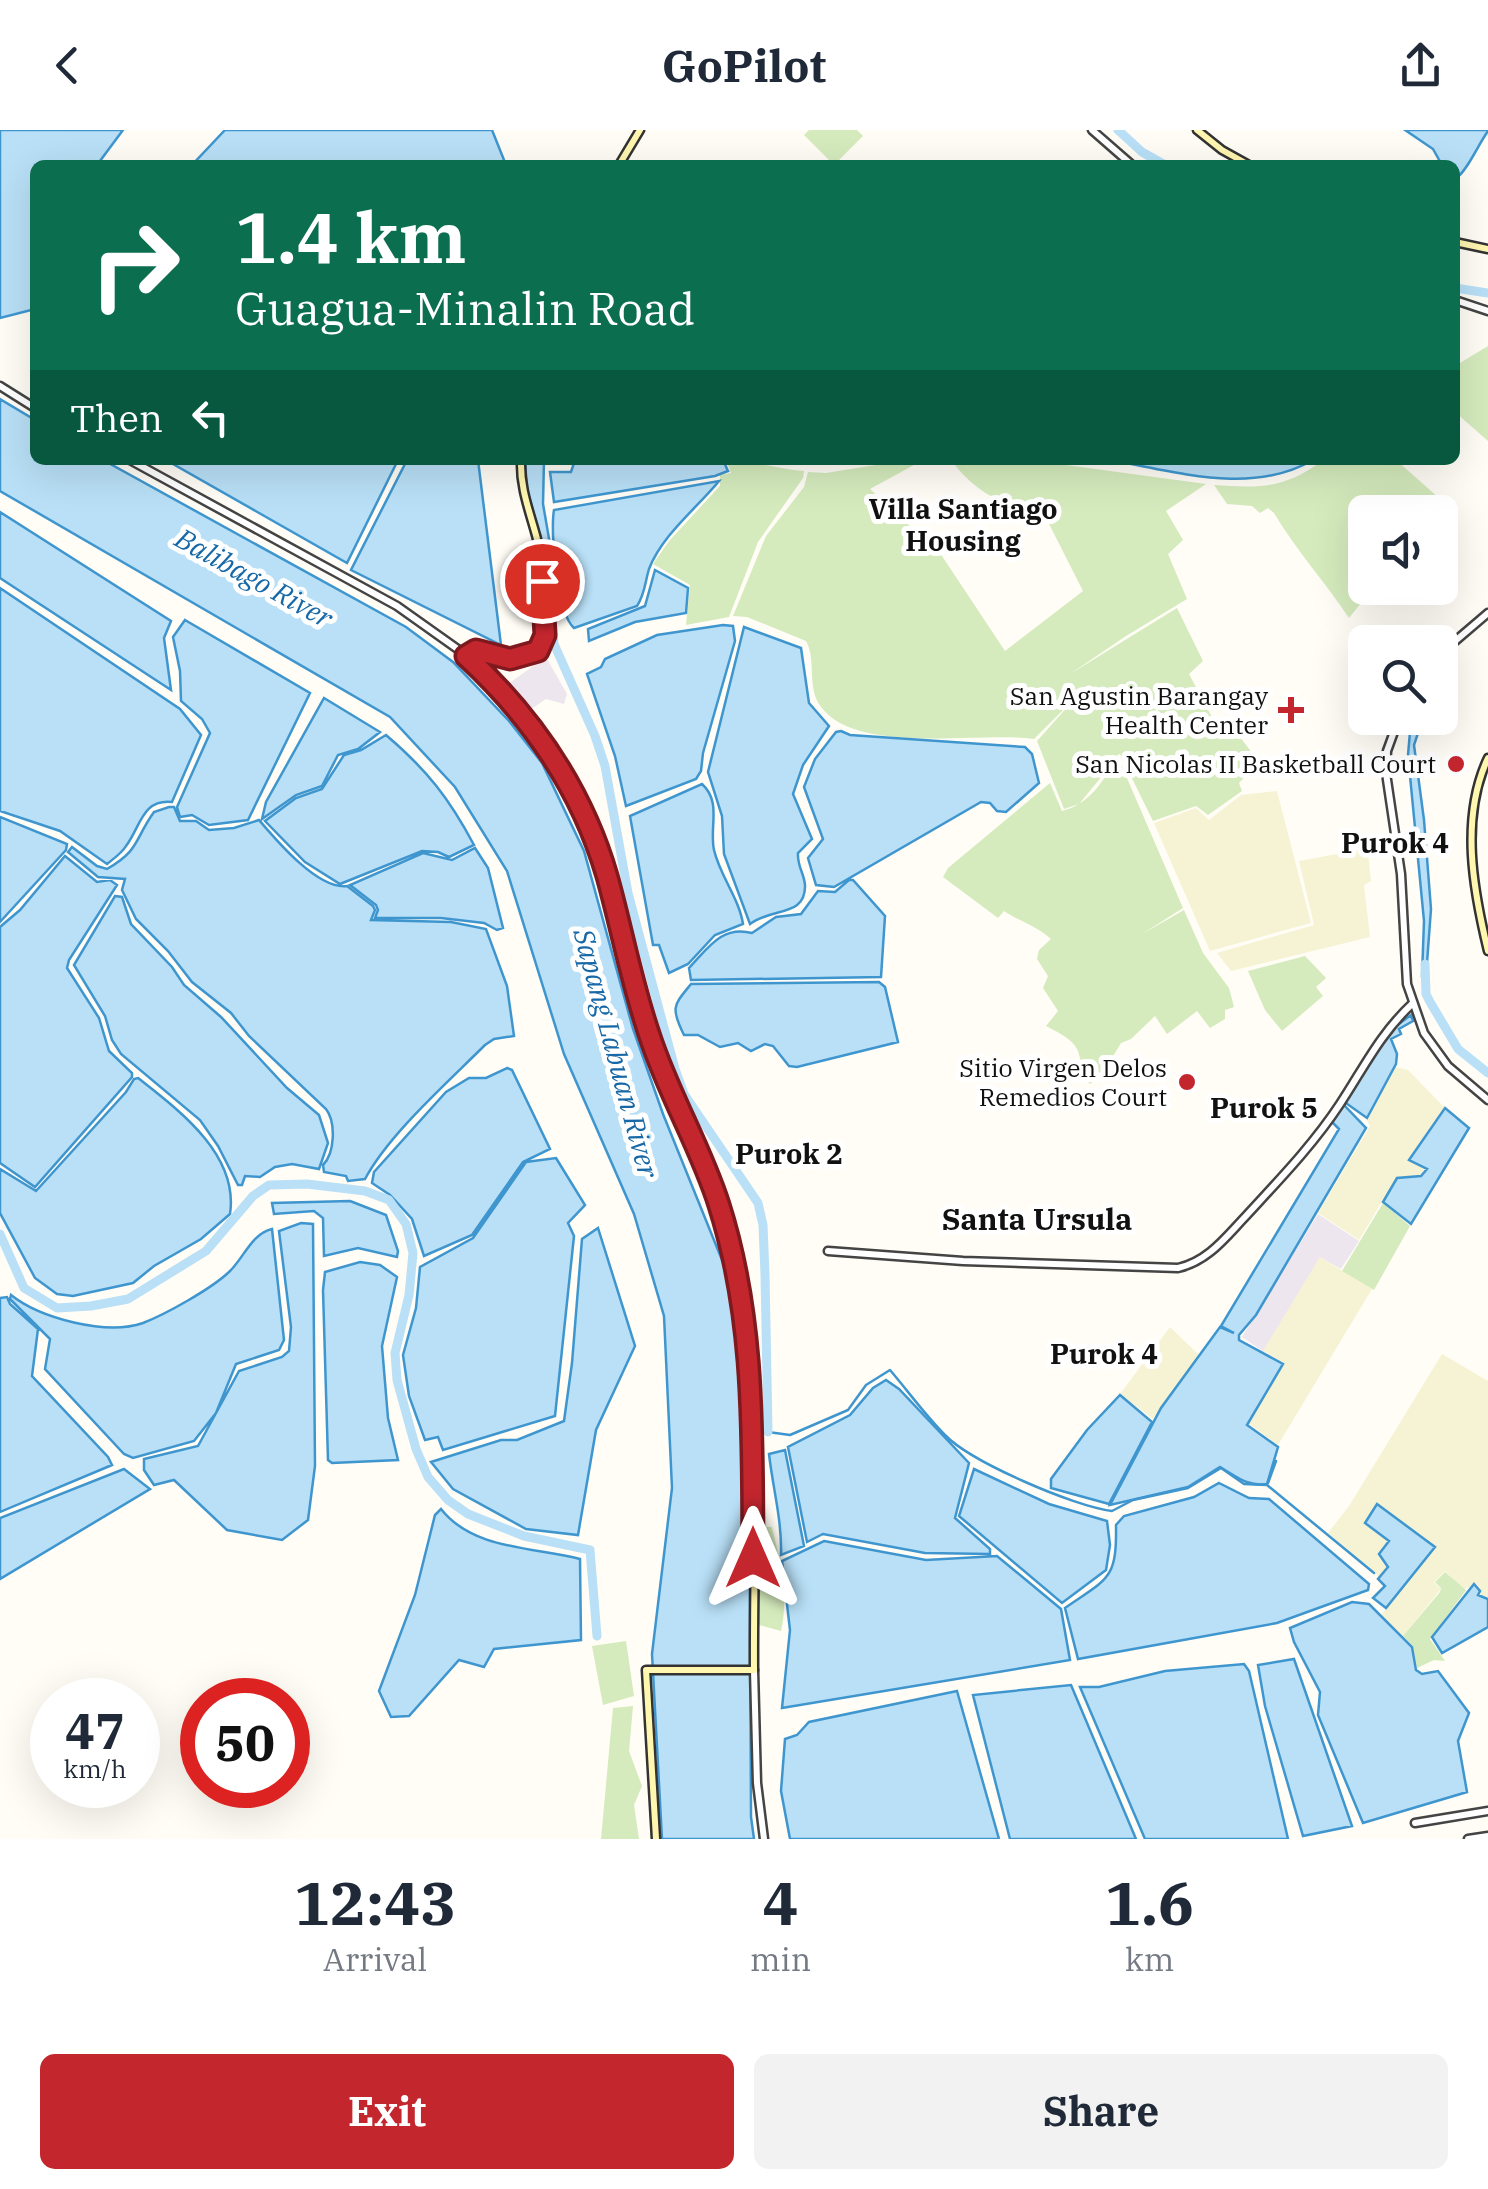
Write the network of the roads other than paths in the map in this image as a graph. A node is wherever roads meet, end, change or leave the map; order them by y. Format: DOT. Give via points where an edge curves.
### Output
graph roads {
  1 [pos="640,130"];
  2 [pos="1197,130"];
  3 [pos="1096,134"];
  4 [pos="621,160"];
  5 [pos="1126,160"];
  6 [pos="1240,160"];
  7 [pos="1460,243"];
  8 [pos="1488,249"];
  9 [pos="1460,302"];
  10 [pos="1485,309"];
  11 [pos="0,386"];
  12 [pos="30,405"];
  13 [pos="139,465"];
  14 [pos="521,465"];
  15 [pos="1488,612"];
  16 [pos="1458,638"];
  17 [pos="466,656"];
  18 [pos="1393,735"];
  19 [pos="1488,758"];
  20 [pos="1488,951"];
  21 [pos="1412,1003"];
  22 [pos="1488,1100"];
  23 [pos="828,1252"];
  24 [pos="752,1670"];
  25 [pos="1488,1811"];
  26 [pos="1415,1823"];
  27 [pos="1488,1836"];
  28 [pos="656,1839"];
  29 [pos="764,1839"];
  30 [pos="1468,1839"];
  1 -- 4 [label="main road"];
  2 -- 6 [label="main road"];
  3 -- 5 [label="street"];
  7 -- 8 [label="main road"];
  9 -- 10 [label="street"];
  11 -- 12 [label="street"];
  13 -- 17 [label="street" via="397,606"];
  14 -- 17 [label="main road" via="538,542 544,644 519,659 476,650"];
  15 -- 16 [label="street"];
  17 -- 24 [label="main road" via="517,707 571,791 606,874 650,1039 719,1204 750,1355"];
  18 -- 21 [label="street" via="1386,773"];
  19 -- 20 [label="main road" via="1472,826"];
  21 -- 22 [label="street" via="1448,1066"];
  21 -- 23 [label="street" via="1380,1036 1286,1173 1193,1264"];
  24 -- 28 [label="main road" via="646,1670"];
  24 -- 29 [label="street"];
  25 -- 26 [label="street"];
  27 -- 30 [label="street"];
}
